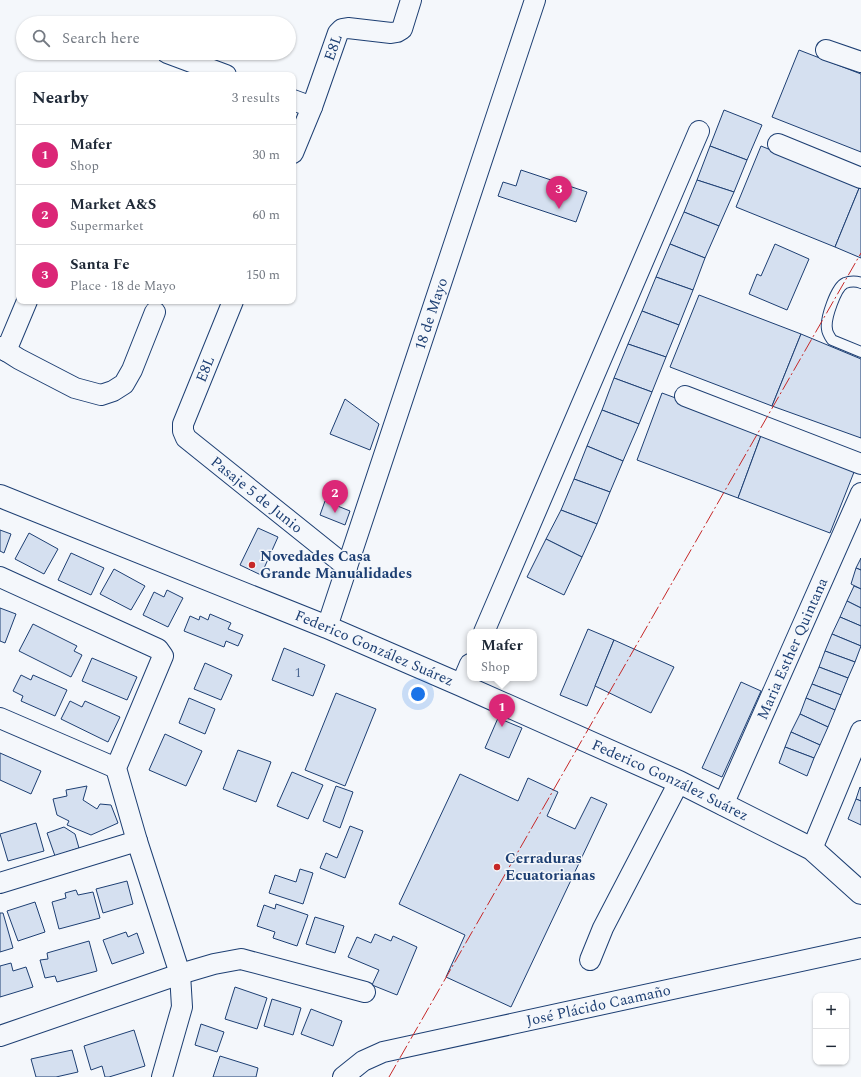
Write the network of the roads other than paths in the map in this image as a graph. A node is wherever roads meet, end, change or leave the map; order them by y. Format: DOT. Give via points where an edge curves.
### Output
graph roads {
  1 [pos="411,0"];
  2 [pos="535,0"];
  3 [pos="826,50"];
  4 [pos="185,60"];
  5 [pos="861,62"];
  6 [pos="218,72"];
  7 [pos="296,101"];
  8 [pos="312,107"];
  9 [pos="699,131"];
  10 [pos="778,144"];
  11 [pos="296,146"];
  12 [pos="861,178"];
  13 [pos="861,283"];
  14 [pos="26,304"];
  15 [pos="232,304"];
  16 [pos="155,312"];
  17 [pos="3,349"];
  18 [pos="861,352"];
  19 [pos="685,396"];
  20 [pos="186,438"];
  21 [pos="861,464"];
  22 [pos="861,493"];
  23 [pos="0,496"];
  24 [pos="347,567"];
  25 [pos="0,577"];
  26 [pos="327,627"];
  27 [pos="485,629"];
  28 [pos="467,671"];
  29 [pos="461,685"];
  30 [pos="0,718"];
  31 [pos="861,731"];
  32 [pos="116,768"];
  33 [pos="679,782"];
  34 [pos="723,805"];
  35 [pos="137,841"];
  36 [pos="812,849"];
  37 [pos="0,883"];
  38 [pos="861,894"];
  39 [pos="861,948"];
  40 [pos="590,960"];
  41 [pos="180,974"];
  42 [pos="365,992"];
  43 [pos="0,1036"];
  44 [pos="162,1077"];
  45 [pos="343,1077"];
  1 -- 8 [label="street, E8L" via="402,29 397,32 348,28 338,32"];
  2 -- 24 [label="street, 18 de Mayo"];
  3 -- 5 [label="street"];
  4 -- 6 [label="street"];
  7 -- 8 [label="street"];
  8 -- 11 [label="street, E8L"];
  9 -- 27 [label="street"];
  10 -- 12 [label="street"];
  13 -- 18 [label="lane" via="845,283 839,289 827,319 827,330 832,340"];
  14 -- 17 [label="street"];
  15 -- 20 [label="street, E8L" via="183,424"];
  16 -- 17 [label="street" via="124,384 113,391 101,394 75,388"];
  19 -- 21 [label="street"];
  20 -- 24 [label="street, Pasaje 5 de Junio"];
  22 -- 34 [label="street, Maria Esther Quintana"];
  23 -- 26 [label="street, Federico González Suárez"];
  24 -- 26 [label="street, 18 de Mayo"];
  25 -- 32 [label="street" via="158,649 163,656"];
  26 -- 29 [label="street, Federico González Suárez"];
  28 -- 29 [label="street"];
  29 -- 33 [label="street, Federico González Suárez"];
  30 -- 32 [label="street"];
  31 -- 36 [label="street"];
  32 -- 35 [label="street"];
  33 -- 34 [label="street, Federico González Suárez"];
  33 -- 40 [label="street" via="603,928"];
  34 -- 36 [label="street, Federico González Suárez"];
  35 -- 37 [label="street"];
  35 -- 41 [label="street"];
  36 -- 38 [label="street, Federico González Suárez"];
  39 -- 45 [label="street, José Plácido Caamaño" via="383,1052 363,1061"];
  41 -- 42 [label="street" via="241,959"];
  41 -- 43 [label="street"];
  41 -- 44 [label="street" via="182,1007"];
}
